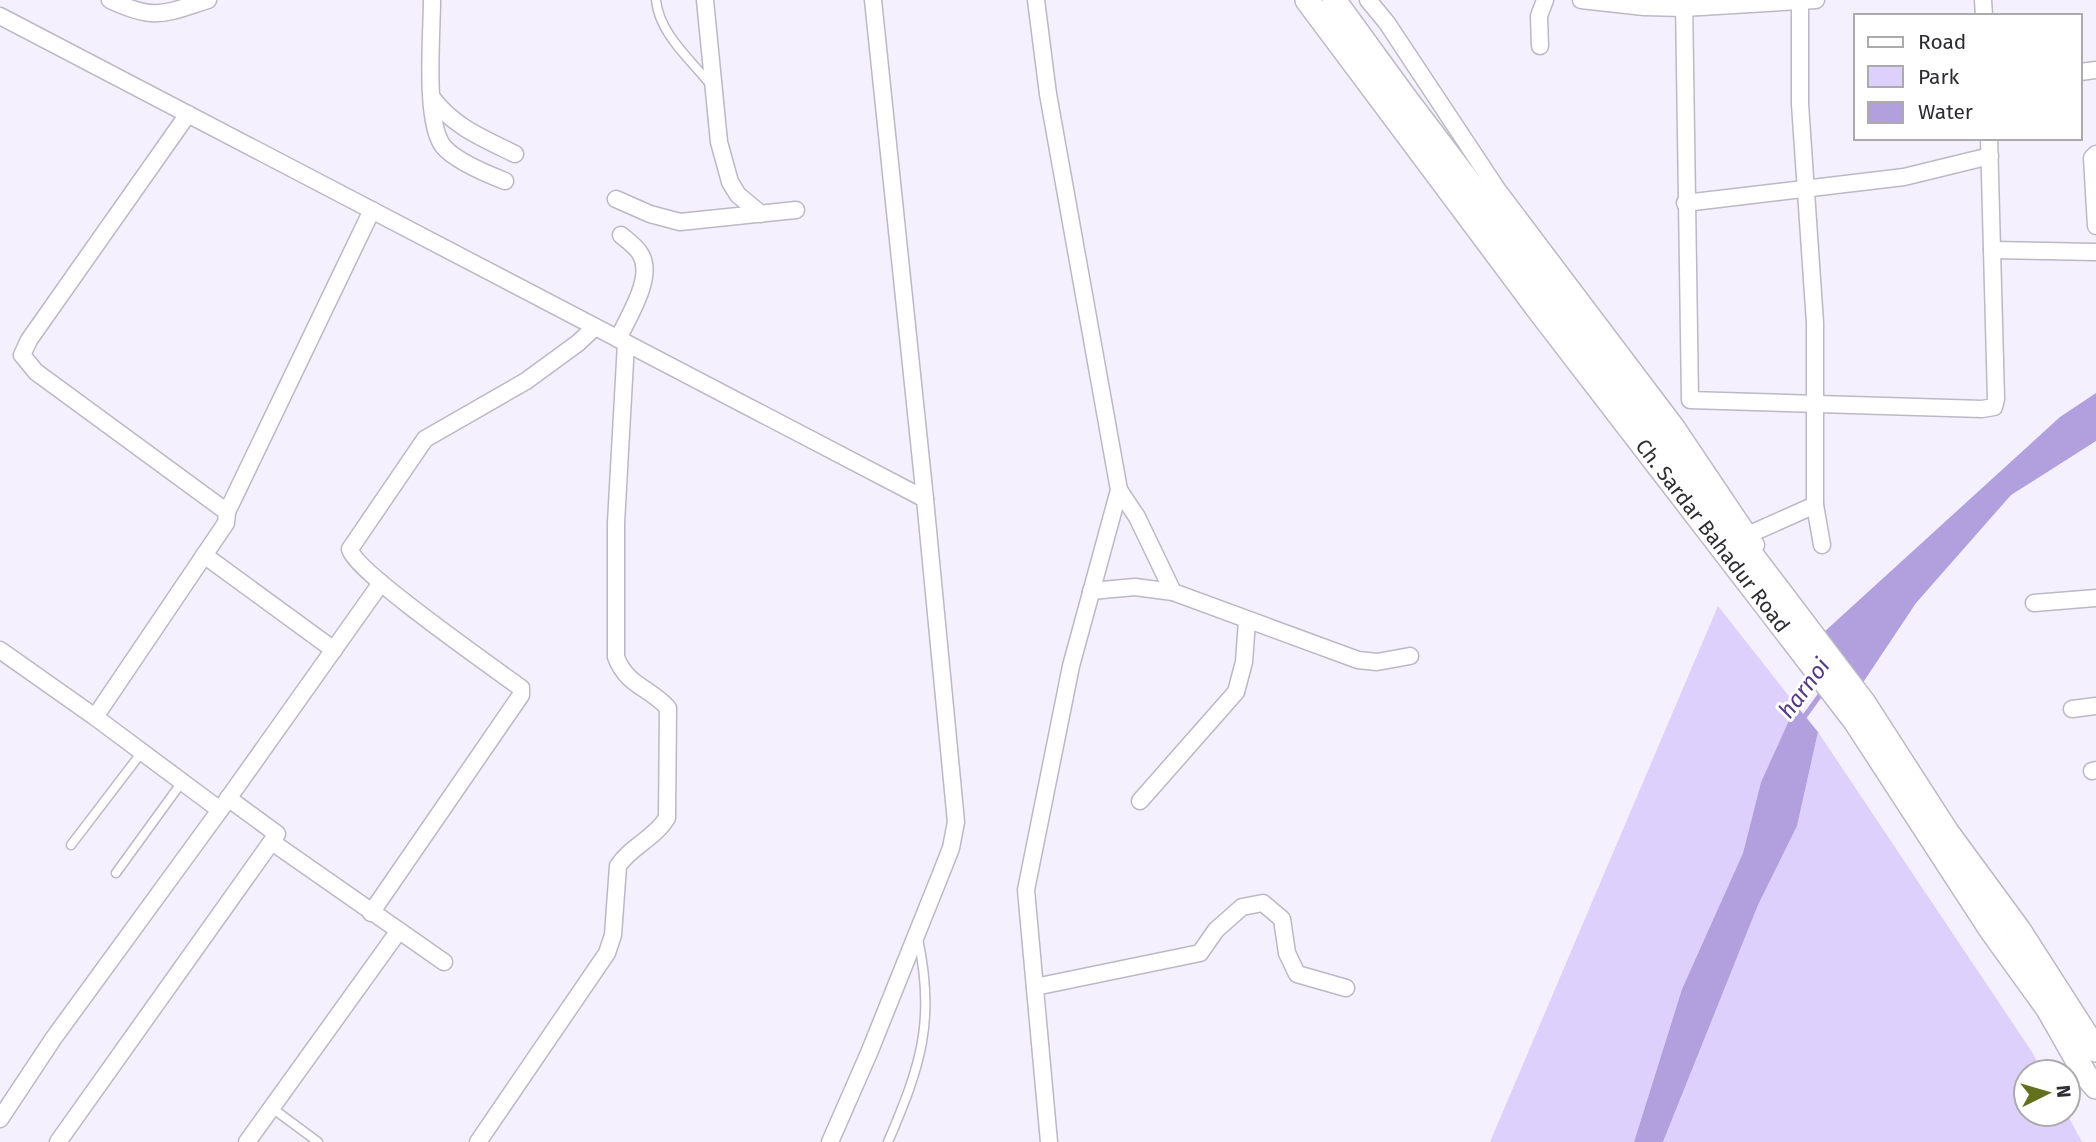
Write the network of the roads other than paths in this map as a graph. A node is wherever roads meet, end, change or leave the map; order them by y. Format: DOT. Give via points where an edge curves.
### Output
graph roads {
  1 [pos="110,0"];
  2 [pos="208,0"];
  3 [pos="432,0"];
  4 [pos="656,0"];
  5 [pos="705,0"];
  6 [pos="873,0"];
  7 [pos="1036,0"];
  8 [pos="1307,0"];
  9 [pos="1335,0"];
  10 [pos="1367,0"];
  11 [pos="1545,0"];
  12 [pos="1581,0"];
  13 [pos="1800,0"];
  14 [pos="1816,0"];
  15 [pos="1684,4"];
  16 [pos="0,16"];
  17 [pos="1540,46"];
  18 [pos="713,88"];
  19 [pos="432,97"];
  20 [pos="188,114"];
  21 [pos="1989,140"];
  22 [pos="515,154"];
  23 [pos="2096,154"];
  24 [pos="1990,156"];
  25 [pos="505,181"];
  26 [pos="1806,188"];
  27 [pos="616,198"];
  28 [pos="1685,203"];
  29 [pos="372,210"];
  30 [pos="796,210"];
  31 [pos="761,214"];
  32 [pos="2096,226"];
  33 [pos="621,235"];
  34 [pos="1992,250"];
  35 [pos="2096,252"];
  36 [pos="595,327"];
  37 [pos="622,341"];
  38 [pos="1690,400"];
  39 [pos="1815,404"];
  40 [pos="1676,426"];
  41 [pos="1119,490"];
  42 [pos="925,499"];
  43 [pos="1815,505"];
  44 [pos="228,512"];
  45 [pos="1750,534"];
  46 [pos="1822,545"];
  47 [pos="204,555"];
  48 [pos="381,583"];
  49 [pos="1091,592"];
  50 [pos="1173,592"];
  51 [pos="2096,598"];
  52 [pos="2034,603"];
  53 [pos="1801,617"];
  54 [pos="1247,621"];
  55 [pos="1810,649"];
  56 [pos="0,650"];
  57 [pos="334,650"];
  58 [pos="1410,656"];
  59 [pos="2096,706"];
  60 [pos="2071,709"];
  61 [pos="1860,712"];
  62 [pos="95,717"];
  63 [pos="142,752"];
  64 [pos="183,782"];
  65 [pos="1140,801"];
  66 [pos="224,804"];
  67 [pos="272,842"];
  68 [pos="71,845"];
  69 [pos="116,873"];
  70 [pos="371,913"];
  71 [pos="398,932"];
  72 [pos="917,933"];
  73 [pos="444,962"];
  74 [pos="1035,987"];
  75 [pos="1346,989"];
  76 [pos="2096,1050"];
  77 [pos="2096,1087"];
  78 [pos="272,1108"];
  79 [pos="0,1119"];
  80 [pos="58,1142"];
  81 [pos="247,1142"];
  82 [pos="318,1142"];
  83 [pos="478,1142"];
  84 [pos="830,1142"];
  85 [pos="888,1142"];
  86 [pos="1049,1142"];
  1 -- 2 [label="street" via="160,15"];
  3 -- 19 [label="street"];
  4 -- 18 [label="lane" via="657,15 667,32"];
  5 -- 18 [label="street"];
  6 -- 42 [label="street"];
  7 -- 41 [label="street" via="1048,94"];
  8 -- 55 [label="main road, Ch. Sardar Bahadur Road" via="1541,313"];
  9 -- 53 [label="main road, Ch. Sardar Bahadur Road"];
  10 -- 40 [label="street" via="1497,189"];
  11 -- 17 [label="street" via="1539,16"];
  12 -- 15 [label="street" via="1644,7"];
  13 -- 14 [label="street"];
  13 -- 15 [label="street"];
  13 -- 26 [label="street"];
  15 -- 28 [label="street"];
  16 -- 20 [label="street"];
  18 -- 31 [label="street" via="719,142 730,182"];
  19 -- 22 [label="street" via="445,115"];
  19 -- 25 [label="street" via="434,127 444,147 476,170"];
  20 -- 29 [label="street"];
  20 -- 44 [label="street" via="22,355 36,372"];
  21 -- 24 [label="street"];
  23 -- 32 [label="street" via="2092,158"];
  24 -- 26 [label="street" via="1904,177"];
  24 -- 34 [label="street"];
  26 -- 28 [label="street"];
  26 -- 39 [label="street"];
  27 -- 31 [label="street" via="680,222"];
  28 -- 38 [label="street"];
  29 -- 36 [label="street"];
  29 -- 44 [label="street"];
  30 -- 31 [label="street"];
  33 -- 37 [label="street" via="640,253 647,268"];
  34 -- 35 [label="street"];
  34 -- 39 [label="street" via="1994,407"];
  36 -- 37 [label="street"];
  36 -- 48 [label="street" via="526,381 425,439 350,549 351,556"];
  37 -- 42 [label="street"];
  37 -- 83 [label="street" via="616,657 634,683 668,708 667,818 618,866 613,935 607,953"];
  38 -- 39 [label="street"];
  38 -- 40 [label="street"];
  39 -- 43 [label="street"];
  40 -- 45 [label="street"];
  41 -- 49 [label="street"];
  41 -- 50 [label="street"];
  42 -- 72 [label="street" via="956,822"];
  43 -- 45 [label="street"];
  43 -- 46 [label="street"];
  44 -- 47 [label="street" via="226,523"];
  45 -- 53 [label="street"];
  47 -- 57 [label="street"];
  47 -- 62 [label="street"];
  48 -- 57 [label="street"];
  48 -- 70 [label="street" via="521,688 521,695"];
  49 -- 50 [label="street" via="1135,587"];
  49 -- 74 [label="street" via="1071,666 1026,890"];
  50 -- 54 [label="street"];
  51 -- 52 [label="street"];
  53 -- 55 [label="main road, Ch. Sardar Bahadur Road"];
  54 -- 58 [label="street" via="1358,660"];
  54 -- 65 [label="street" via="1236,692"];
  55 -- 61 [label="main road, Ch. Sardar Bahadur Road"];
  56 -- 62 [label="street"];
  57 -- 66 [label="street"];
  59 -- 60 [label="street"];
  61 -- 76 [label="main road, Ch. Sardar Bahadur Road" via="2019,930"];
  61 -- 77 [label="main road, Ch. Sardar Bahadur Road" via="1991,930"];
  62 -- 63 [label="street"];
  63 -- 64 [label="street"];
  63 -- 68 [label="lane"];
  64 -- 66 [label="street"];
  64 -- 69 [label="lane"];
  66 -- 67 [label="street" via="275,830"];
  66 -- 79 [label="street"];
  67 -- 70 [label="street"];
  67 -- 80 [label="street"];
  70 -- 71 [label="street"];
  71 -- 73 [label="street"];
  71 -- 78 [label="street"];
  72 -- 84 [label="street"];
  72 -- 85 [label="lane" via="925,970 924,1039 911,1089"];
  74 -- 75 [label="street" via="1200,953 1216,930 1242,907 1263,903 1282,919 1287,953 1297,974"];
  74 -- 86 [label="street"];
  78 -- 81 [label="street"];
  78 -- 82 [label="lane"];
}
